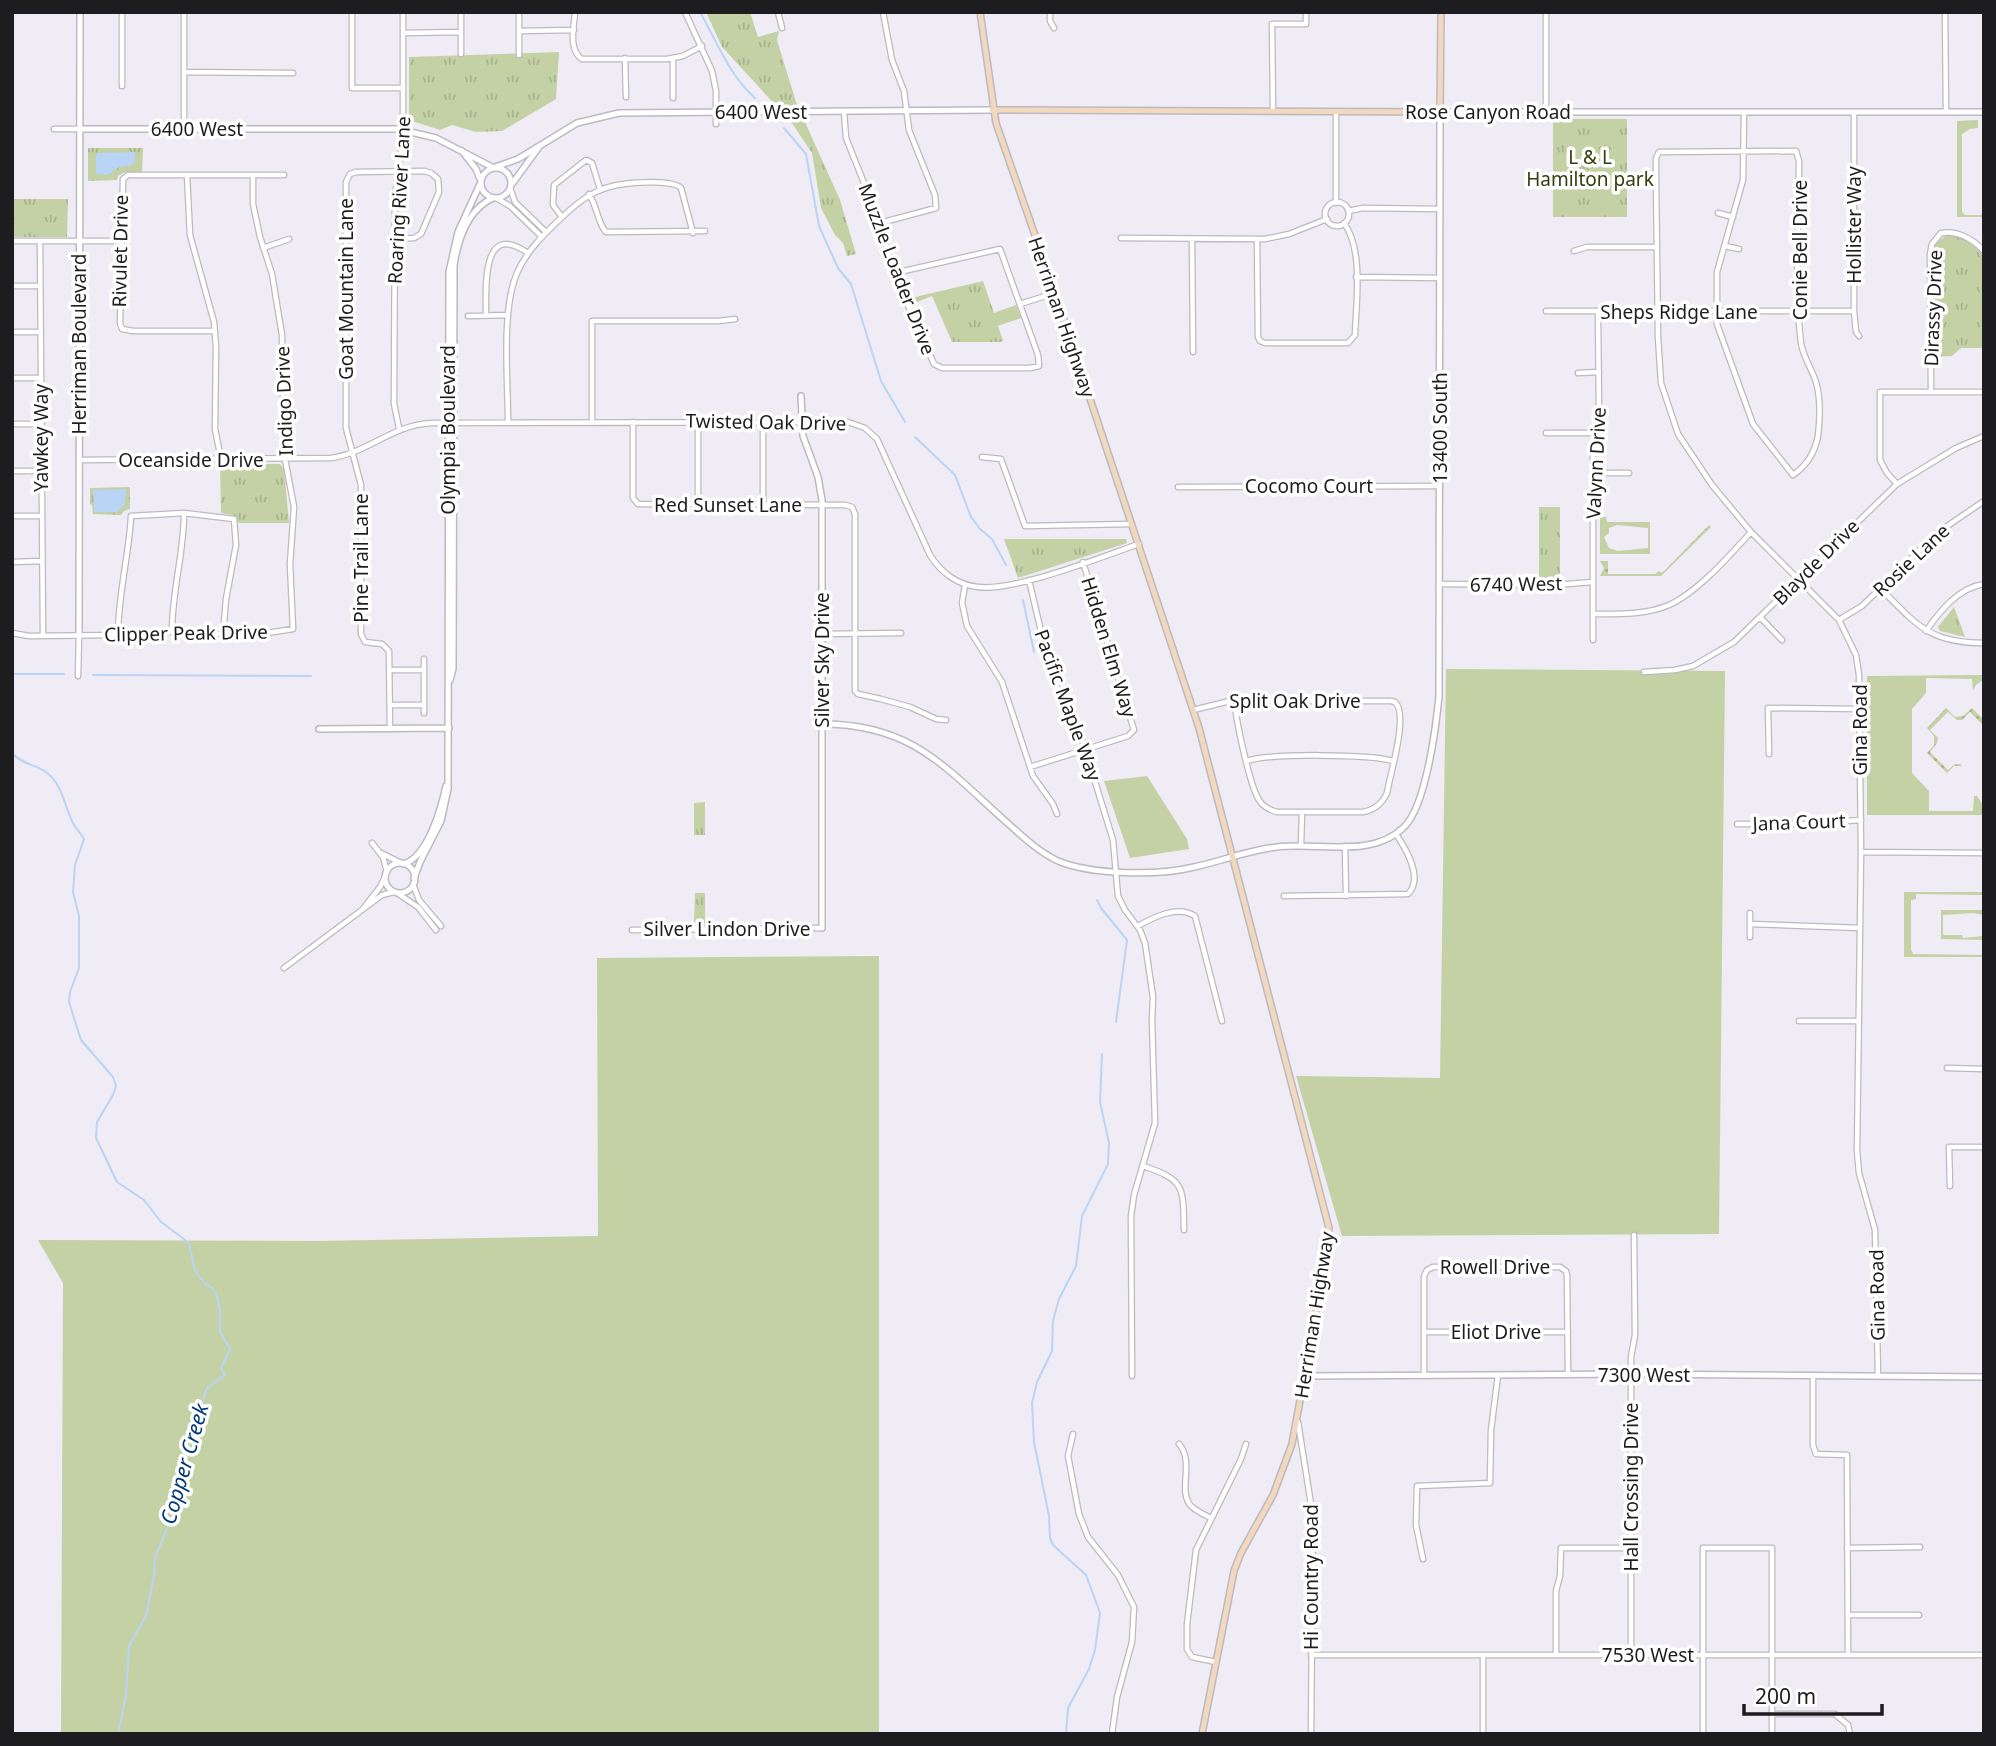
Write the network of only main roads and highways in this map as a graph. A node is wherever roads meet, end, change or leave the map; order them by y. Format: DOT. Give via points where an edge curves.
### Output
graph roads {
  1 [pos="980,12"];
  2 [pos="1441,12"];
  3 [pos="992,110"];
  4 [pos="1440,112"];
  5 [pos="1202,1734"];
  1 -- 3 [label="main road, Herriman Highway"];
  2 -- 4 [label="main road, 13400 South"];
  3 -- 4 [label="main road, Rose Canyon Road"];
  3 -- 5 [label="main road, Herriman Highway" via="1199,727 1329,1228 1297,1422 1278,1483 1235,1566"];
}
